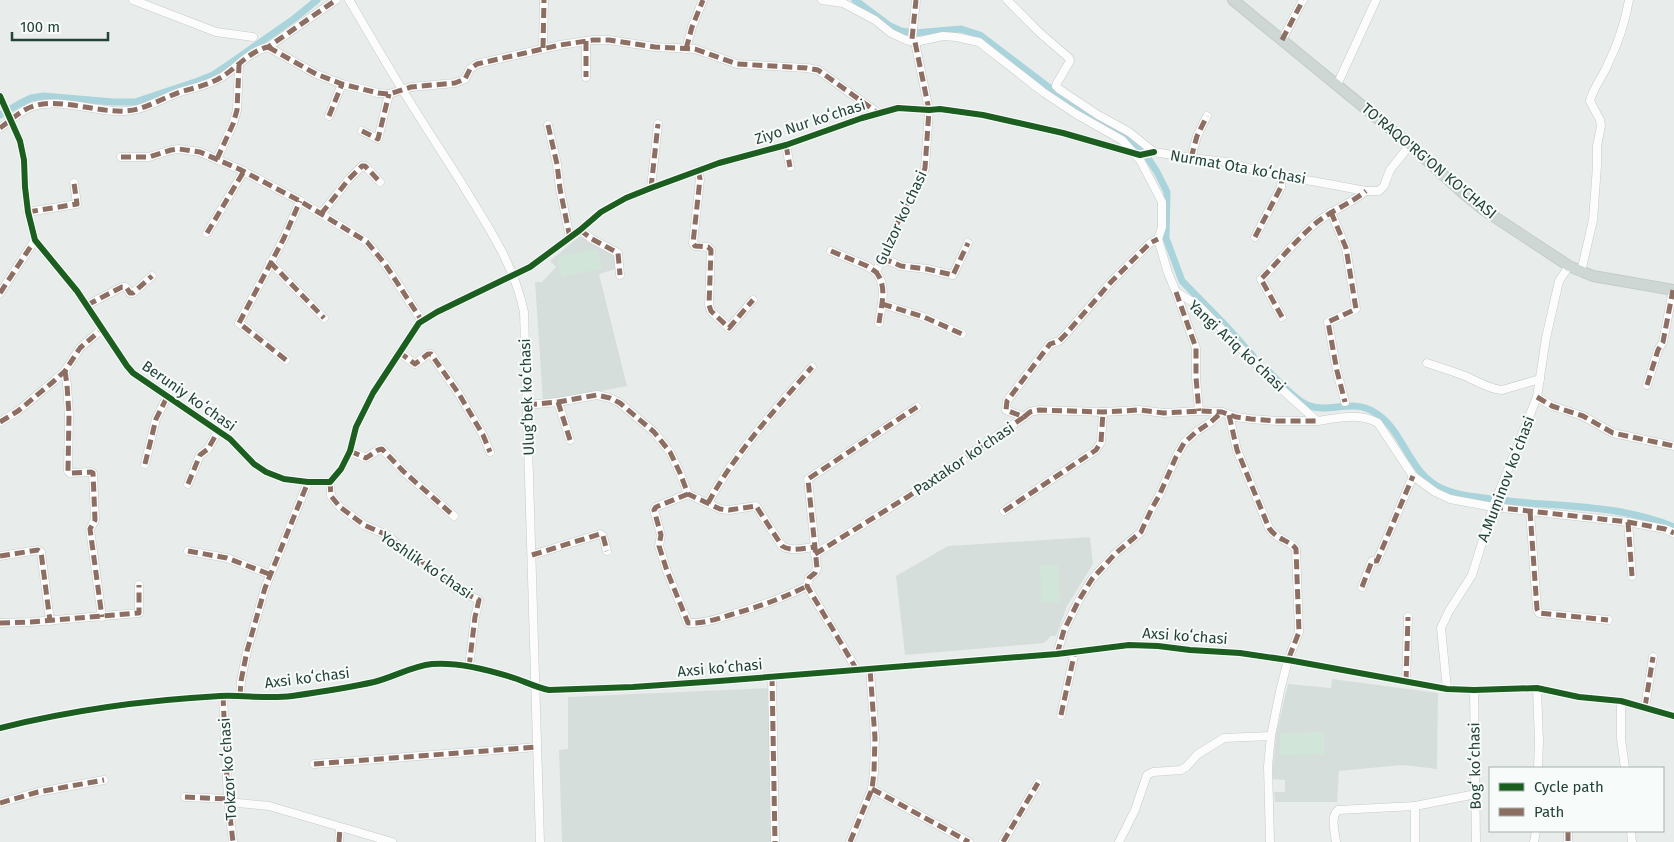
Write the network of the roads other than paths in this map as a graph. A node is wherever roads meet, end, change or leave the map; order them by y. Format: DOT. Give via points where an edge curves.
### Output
graph roads {
  1 [pos="133,0"];
  2 [pos="336,0"];
  3 [pos="349,0"];
  4 [pos="544,0"];
  5 [pos="703,0"];
  6 [pos="822,0"];
  7 [pos="915,0"];
  8 [pos="1007,0"];
  9 [pos="1233,0"];
  10 [pos="1303,0"];
  11 [pos="1376,0"];
  12 [pos="1629,0"];
  13 [pos="253,38"];
  14 [pos="586,40"];
  15 [pos="914,40"];
  16 [pos="1282,40"];
  17 [pos="268,47"];
  18 [pos="543,48"];
  19 [pos="686,49"];
  20 [pos="239,65"];
  21 [pos="586,77"];
  22 [pos="342,84"];
  23 [pos="1337,85"];
  24 [pos="402,90"];
  25 [pos="389,94"];
  26 [pos="1,100"];
  27 [pos="929,110"];
  28 [pos="878,113"];
  29 [pos="329,116"];
  30 [pos="1206,116"];
  31 [pos="10,118"];
  32 [pos="658,124"];
  33 [pos="548,125"];
  34 [pos="0,128"];
  35 [pos="362,131"];
  36 [pos="786,145"];
  37 [pos="1410,145"];
  38 [pos="1154,152"];
  39 [pos="1136,154"];
  40 [pos="121,157"];
  41 [pos="217,158"];
  42 [pos="1191,158"];
  43 [pos="790,167"];
  44 [pos="698,170"];
  45 [pos="244,172"];
  46 [pos="1282,177"];
  47 [pos="380,182"];
  48 [pos="74,183"];
  49 [pos="651,188"];
  50 [pos="1366,191"];
  51 [pos="300,201"];
  52 [pos="28,212"];
  53 [pos="1331,212"];
  54 [pos="321,214"];
  55 [pos="580,230"];
  56 [pos="207,233"];
  57 [pos="1255,237"];
  58 [pos="570,238"];
  59 [pos="1158,239"];
  60 [pos="35,240"];
  61 [pos="968,242"];
  62 [pos="831,250"];
  63 [pos="882,258"];
  64 [pos="270,262"];
  65 [pos="1569,266"];
  66 [pos="876,272"];
  67 [pos="1581,272"];
  68 [pos="620,275"];
  69 [pos="152,276"];
  70 [pos="514,276"];
  71 [pos="1674,290"];
  72 [pos="1176,292"];
  73 [pos="0,293"];
  74 [pos="753,300"];
  75 [pos="882,304"];
  76 [pos="87,306"];
  77 [pos="1282,317"];
  78 [pos="324,318"];
  79 [pos="422,321"];
  80 [pos="879,323"];
  81 [pos="102,329"];
  82 [pos="962,334"];
  83 [pos="399,352"];
  84 [pos="286,360"];
  85 [pos="1427,363"];
  86 [pos="812,367"];
  87 [pos="64,371"];
  88 [pos="1540,379"];
  89 [pos="1647,385"];
  90 [pos="167,396"];
  91 [pos="1537,397"];
  92 [pos="558,402"];
  93 [pos="1345,402"];
  94 [pos="527,405"];
  95 [pos="917,407"];
  96 [pos="1199,411"];
  97 [pos="1103,412"];
  98 [pos="1225,413"];
  99 [pos="1024,417"];
  100 [pos="1318,421"];
  101 [pos="0,422"];
  102 [pos="218,431"];
  103 [pos="570,440"];
  104 [pos="1674,446"];
  105 [pos="350,451"];
  106 [pos="490,452"];
  107 [pos="145,464"];
  108 [pos="1413,476"];
  109 [pos="308,482"];
  110 [pos="330,482"];
  111 [pos="188,484"];
  112 [pos="688,494"];
  113 [pos="708,503"];
  114 [pos="1494,505"];
  115 [pos="1004,511"];
  116 [pos="1530,511"];
  117 [pos="454,516"];
  118 [pos="1628,522"];
  119 [pos="1674,533"];
  120 [pos="188,551"];
  121 [pos="607,551"];
  122 [pos="815,551"];
  123 [pos="532,555"];
  124 [pos="0,556"];
  125 [pos="270,574"];
  126 [pos="1632,576"];
  127 [pos="139,585"];
  128 [pos="807,586"];
  129 [pos="1362,587"];
  130 [pos="102,617"];
  131 [pos="1408,617"];
  132 [pos="1608,620"];
  133 [pos="50,621"];
  134 [pos="0,622"];
  135 [pos="1075,651"];
  136 [pos="1057,654"];
  137 [pos="1653,657"];
  138 [pos="1288,660"];
  139 [pos="469,667"];
  140 [pos="857,670"];
  141 [pos="870,670"];
  142 [pos="772,676"];
  143 [pos="1406,681"];
  144 [pos="536,687"];
  145 [pos="1537,688"];
  146 [pos="1447,689"];
  147 [pos="1474,690"];
  148 [pos="223,696"];
  149 [pos="240,696"];
  150 [pos="1621,701"];
  151 [pos="1645,707"];
  152 [pos="1061,715"];
  153 [pos="1674,716"];
  154 [pos="0,728"];
  155 [pos="1271,736"];
  156 [pos="537,747"];
  157 [pos="314,764"];
  158 [pos="1538,767"];
  159 [pos="1625,767"];
  160 [pos="104,780"];
  161 [pos="1038,783"];
  162 [pos="872,789"];
  163 [pos="1476,794"];
  164 [pos="185,797"];
  165 [pos="228,800"];
  166 [pos="0,803"];
  167 [pos="1415,806"];
  168 [pos="340,828"];
  169 [pos="233,842"];
  170 [pos="339,842"];
  171 [pos="392,842"];
  172 [pos="540,842"];
  173 [pos="775,842"];
  174 [pos="850,842"];
  175 [pos="969,842"];
  176 [pos="1002,842"];
  177 [pos="1119,842"];
  178 [pos="1270,842"];
  179 [pos="1336,842"];
  180 [pos="1415,842"];
  181 [pos="1476,842"];
  1 -- 13 [label="street" via="216,32"];
  2 -- 17 [label="street"];
  3 -- 24 [label="street, Ulugʻbek koʻchasi"];
  4 -- 18 [label="street"];
  5 -- 19 [label="street"];
  6 -- 15 [label="street" via="843,3 875,20 891,34"];
  7 -- 15 [label="street, Gulzor koʻchasi"];
  8 -- 38 [label="street, Nurmat Ota koʻchasi" via="1069,58 1056,86 1129,132"];
  9 -- 16 [label="main road, TO'RAQO'RG'ON KO'CHASI"];
  10 -- 16 [label="street"];
  11 -- 23 [label="street"];
  12 -- 67 [label="street" via="1612,55 1590,101 1601,126 1593,220"];
  14 -- 18 [label="street"];
  14 -- 19 [label="street"];
  14 -- 21 [label="street"];
  15 -- 27 [label="street, Gulzor koʻchasi"];
  15 -- 39 [label="street, Yangi Ariq koʻchasi" via="944,36 979,42 1043,92 1122,140"];
  16 -- 23 [label="main road, TO'RAQO'RG'ON KO'CHASI"];
  17 -- 20 [label="street"];
  17 -- 22 [label="street" via="316,74"];
  18 -- 24 [label="street" via="477,64 460,81"];
  19 -- 28 [label="street" via="703,51 737,64 818,70"];
  20 -- 31 [label="street" via="220,78 138,109 123,112 40,104"];
  20 -- 41 [label="street" via="237,110"];
  22 -- 25 [label="street"];
  22 -- 29 [label="street"];
  23 -- 37 [label="main road, TO'RAQO'RG'ON KO'CHASI"];
  24 -- 25 [label="street"];
  24 -- 70 [label="street, Ulugʻbek koʻchasi" via="495,237"];
  25 -- 35 [label="street" via="378,139"];
  26 -- 31 [label="street, Beruniy koʻchasi"];
  27 -- 28 [label="street, Ziyo Nur koʻchasi" via="898,108"];
  27 -- 39 [label="street, Ziyo Nur koʻchasi" via="982,115"];
  27 -- 63 [label="street, Gulzor koʻchasi" via="924,172"];
  28 -- 36 [label="street, Ziyo Nur koʻchasi"];
  30 -- 42 [label="street"];
  31 -- 34 [label="street"];
  31 -- 52 [label="street, Beruniy koʻchasi" via="24,160"];
  32 -- 49 [label="street"];
  33 -- 58 [label="street"];
  36 -- 43 [label="street"];
  36 -- 44 [label="street, Ziyo Nur koʻchasi"];
  37 -- 50 [label="street" via="1390,170 1384,186 1379,191"];
  37 -- 65 [label="main road, TO'RAQO'RG'ON KO'CHASI" via="1484,210"];
  38 -- 39 [label="street"];
  38 -- 42 [label="street, Nurmat Ota koʻchasi"];
  39 -- 59 [label="street, Yangi Ariq koʻchasi" via="1162,202 1162,227"];
  40 -- 41 [label="street" via="149,158 179,149"];
  41 -- 45 [label="street"];
  42 -- 46 [label="street, Nurmat Ota koʻchasi" via="1226,162"];
  44 -- 49 [label="street, Ziyo Nur koʻchasi"];
  44 -- 74 [label="street" via="694,243 711,250 710,311 729,328"];
  45 -- 51 [label="street"];
  45 -- 56 [label="street"];
  46 -- 50 [label="street, Nurmat Ota koʻchasi"];
  46 -- 57 [label="street" via="1281,187"];
  47 -- 54 [label="street" via="362,166"];
  48 -- 52 [label="street" via="77,204"];
  49 -- 55 [label="street, Ziyo Nur koʻchasi" via="601,212"];
  50 -- 53 [label="street"];
  51 -- 54 [label="street"];
  51 -- 64 [label="street"];
  52 -- 60 [label="street, Beruniy koʻchasi"];
  53 -- 77 [label="street" via="1261,279"];
  53 -- 93 [label="street" via="1346,248 1356,309 1328,322"];
  54 -- 79 [label="street" via="366,242 385,264"];
  55 -- 58 [label="street, Ziyo Nur koʻchasi"];
  55 -- 68 [label="street" via="618,253"];
  58 -- 70 [label="street, Ziyo Nur koʻchasi"];
  59 -- 72 [label="street, Yangi Ariq koʻchasi"];
  59 -- 99 [label="street, Paxtakor koʻchasi" via="1111,282 1059,341 1050,344 1006,405 1006,410"];
  60 -- 73 [label="street"];
  60 -- 76 [label="street, Beruniy koʻchasi"];
  61 -- 63 [label="street" via="953,275 901,266"];
  62 -- 66 [label="street"];
  63 -- 66 [label="street, Gulzor koʻchasi"];
  64 -- 78 [label="street"];
  64 -- 84 [label="street" via="240,323"];
  65 -- 67 [label="main road, TO'RAQO'RG'ON KO'CHASI"];
  65 -- 88 [label="street, A.Muminov koʻchasi" via="1558,281"];
  66 -- 75 [label="street, Gulzor koʻchasi" via="883,283"];
  67 -- 71 [label="main road, TO'RAQO'RG'ON KO'CHASI"];
  69 -- 76 [label="street" via="133,293 122,287"];
  70 -- 79 [label="street"];
  70 -- 94 [label="street, Ulugʻbek koʻchasi" via="524,312"];
  71 -- 89 [label="street" via="1664,342 1658,350"];
  72 -- 96 [label="street" via="1196,348"];
  72 -- 100 [label="street, Yangi Ariq koʻchasi" via="1198,305 1278,386"];
  75 -- 80 [label="street, Gulzor koʻchasi"];
  75 -- 82 [label="street" via="924,317"];
  76 -- 81 [label="street, Beruniy koʻchasi"];
  79 -- 83 [label="street"];
  81 -- 87 [label="street" via="80,348"];
  81 -- 90 [label="street, Beruniy koʻchasi" via="133,373"];
  83 -- 105 [label="street" via="361,415"];
  83 -- 106 [label="street" via="415,364 431,354 459,394"];
  85 -- 88 [label="street" via="1496,390"];
  86 -- 113 [label="street" via="738,454"];
  87 -- 101 [label="street" via="18,411"];
  87 -- 130 [label="street" via="68,471 93,473 95,520 90,529"];
  88 -- 91 [label="street, A.Muminov koʻchasi"];
  90 -- 102 [label="street, Beruniy koʻchasi"];
  90 -- 107 [label="street" via="156,420"];
  91 -- 104 [label="street" via="1552,406 1584,416 1614,433"];
  91 -- 114 [label="street, A.Muminov koʻchasi"];
  92 -- 94 [label="street"];
  92 -- 103 [label="street"];
  92 -- 112 [label="street" via="597,396 620,403 654,432 670,452"];
  94 -- 123 [label="street, Ulugʻbek koʻchasi"];
  95 -- 122 [label="street" via="808,479"];
  96 -- 97 [label="street"];
  96 -- 98 [label="street"];
  97 -- 99 [label="street" via="1039,410"];
  97 -- 115 [label="street" via="1101,442 1096,450"];
  98 -- 100 [label="street" via="1277,421"];
  98 -- 136 [label="street" via="1184,443 1141,532 1092,579 1064,630"];
  98 -- 138 [label="street" via="1269,528 1277,538 1296,549 1299,632"];
  99 -- 122 [label="street, Paxtakor koʻchasi" via="909,496"];
  100 -- 108 [label="street" via="1356,416 1378,423"];
  102 -- 109 [label="street, Beruniy koʻchasi" via="266,472 284,479"];
  102 -- 111 [label="street" via="200,456"];
  105 -- 110 [label="street"];
  105 -- 117 [label="street" via="366,458 382,449"];
  108 -- 114 [label="street" via="1450,499"];
  108 -- 129 [label="street"];
  109 -- 110 [label="street, Beruniy koʻchasi"];
  109 -- 125 [label="street"];
  110 -- 139 [label="street, Yoshlik koʻchasi" via="331,496 340,507 387,535 456,589 479,600"];
  112 -- 113 [label="street"];
  112 -- 128 [label="street" via="654,510 661,536 659,546 688,624 747,610"];
  113 -- 122 [label="street" via="729,510 756,506 782,546"];
  114 -- 116 [label="street"];
  114 -- 146 [label="street, A.Muminov koʻchasi" via="1472,575 1441,628"];
  116 -- 118 [label="street"];
  116 -- 132 [label="street" via="1539,613"];
  118 -- 119 [label="street"];
  118 -- 126 [label="street"];
  120 -- 125 [label="street" via="227,558"];
  121 -- 123 [label="street" via="600,534"];
  122 -- 128 [label="street" via="817,568 808,578"];
  123 -- 144 [label="street, Ulugʻbek koʻchasi"];
  124 -- 133 [label="street" via="41,552"];
  125 -- 149 [label="street" via="247,651"];
  127 -- 130 [label="street" via="139,613"];
  128 -- 140 [label="street"];
  130 -- 133 [label="street"];
  131 -- 143 [label="street"];
  133 -- 134 [label="street"];
  135 -- 136 [label="street, Axsi koʻchasi"];
  135 -- 138 [label="street, Axsi koʻchasi" via="1129,645 1158,646 1240,652"];
  135 -- 152 [label="street"];
  136 -- 141 [label="street, Axsi koʻchasi"];
  137 -- 151 [label="street"];
  138 -- 143 [label="street, Axsi koʻchasi"];
  138 -- 155 [label="street"];
  139 -- 144 [label="street, Axsi koʻchasi"];
  139 -- 149 [label="street, Axsi koʻchasi" via="433,664 376,681 320,692 278,698"];
  140 -- 141 [label="street, Axsi koʻchasi"];
  140 -- 142 [label="street, Axsi koʻchasi"];
  141 -- 162 [label="street" via="875,738"];
  142 -- 144 [label="street, Axsi koʻchasi" via="633,687 550,690"];
  142 -- 173 [label="street"];
  143 -- 146 [label="street, Axsi koʻchasi"];
  144 -- 156 [label="street, Ulugʻbek koʻchasi"];
  145 -- 147 [label="street, Axsi koʻchasi"];
  145 -- 150 [label="street, Axsi koʻchasi"];
  145 -- 158 [label="street"];
  146 -- 147 [label="street, Axsi koʻchasi"];
  147 -- 163 [label="street, Bogʻ koʻchasi"];
  148 -- 149 [label="street, Axsi koʻchasi"];
  148 -- 154 [label="street, Axsi koʻchasi" via="154,701 42,717"];
  148 -- 165 [label="street, Tokzor koʻchasi"];
  150 -- 151 [label="street, Axsi koʻchasi"];
  150 -- 159 [label="street"];
  151 -- 153 [label="street, Axsi koʻchasi"];
  155 -- 177 [label="street" via="1224,738 1198,754 1181,770 1147,775"];
  155 -- 178 [label="street" via="1268,766"];
  156 -- 157 [label="street"];
  156 -- 172 [label="street, Ulugʻbek koʻchasi"];
  160 -- 166 [label="street" via="38,792"];
  161 -- 176 [label="street"];
  162 -- 174 [label="street"];
  162 -- 175 [label="street"];
  163 -- 167 [label="street"];
  163 -- 181 [label="street, Bogʻ koʻchasi"];
  164 -- 165 [label="street"];
  165 -- 168 [label="street" via="269,806"];
  165 -- 169 [label="street, Tokzor koʻchasi"];
  167 -- 179 [label="street" via="1338,810 1334,817"];
  167 -- 180 [label="street"];
  168 -- 170 [label="street"];
  168 -- 171 [label="street"];
}
